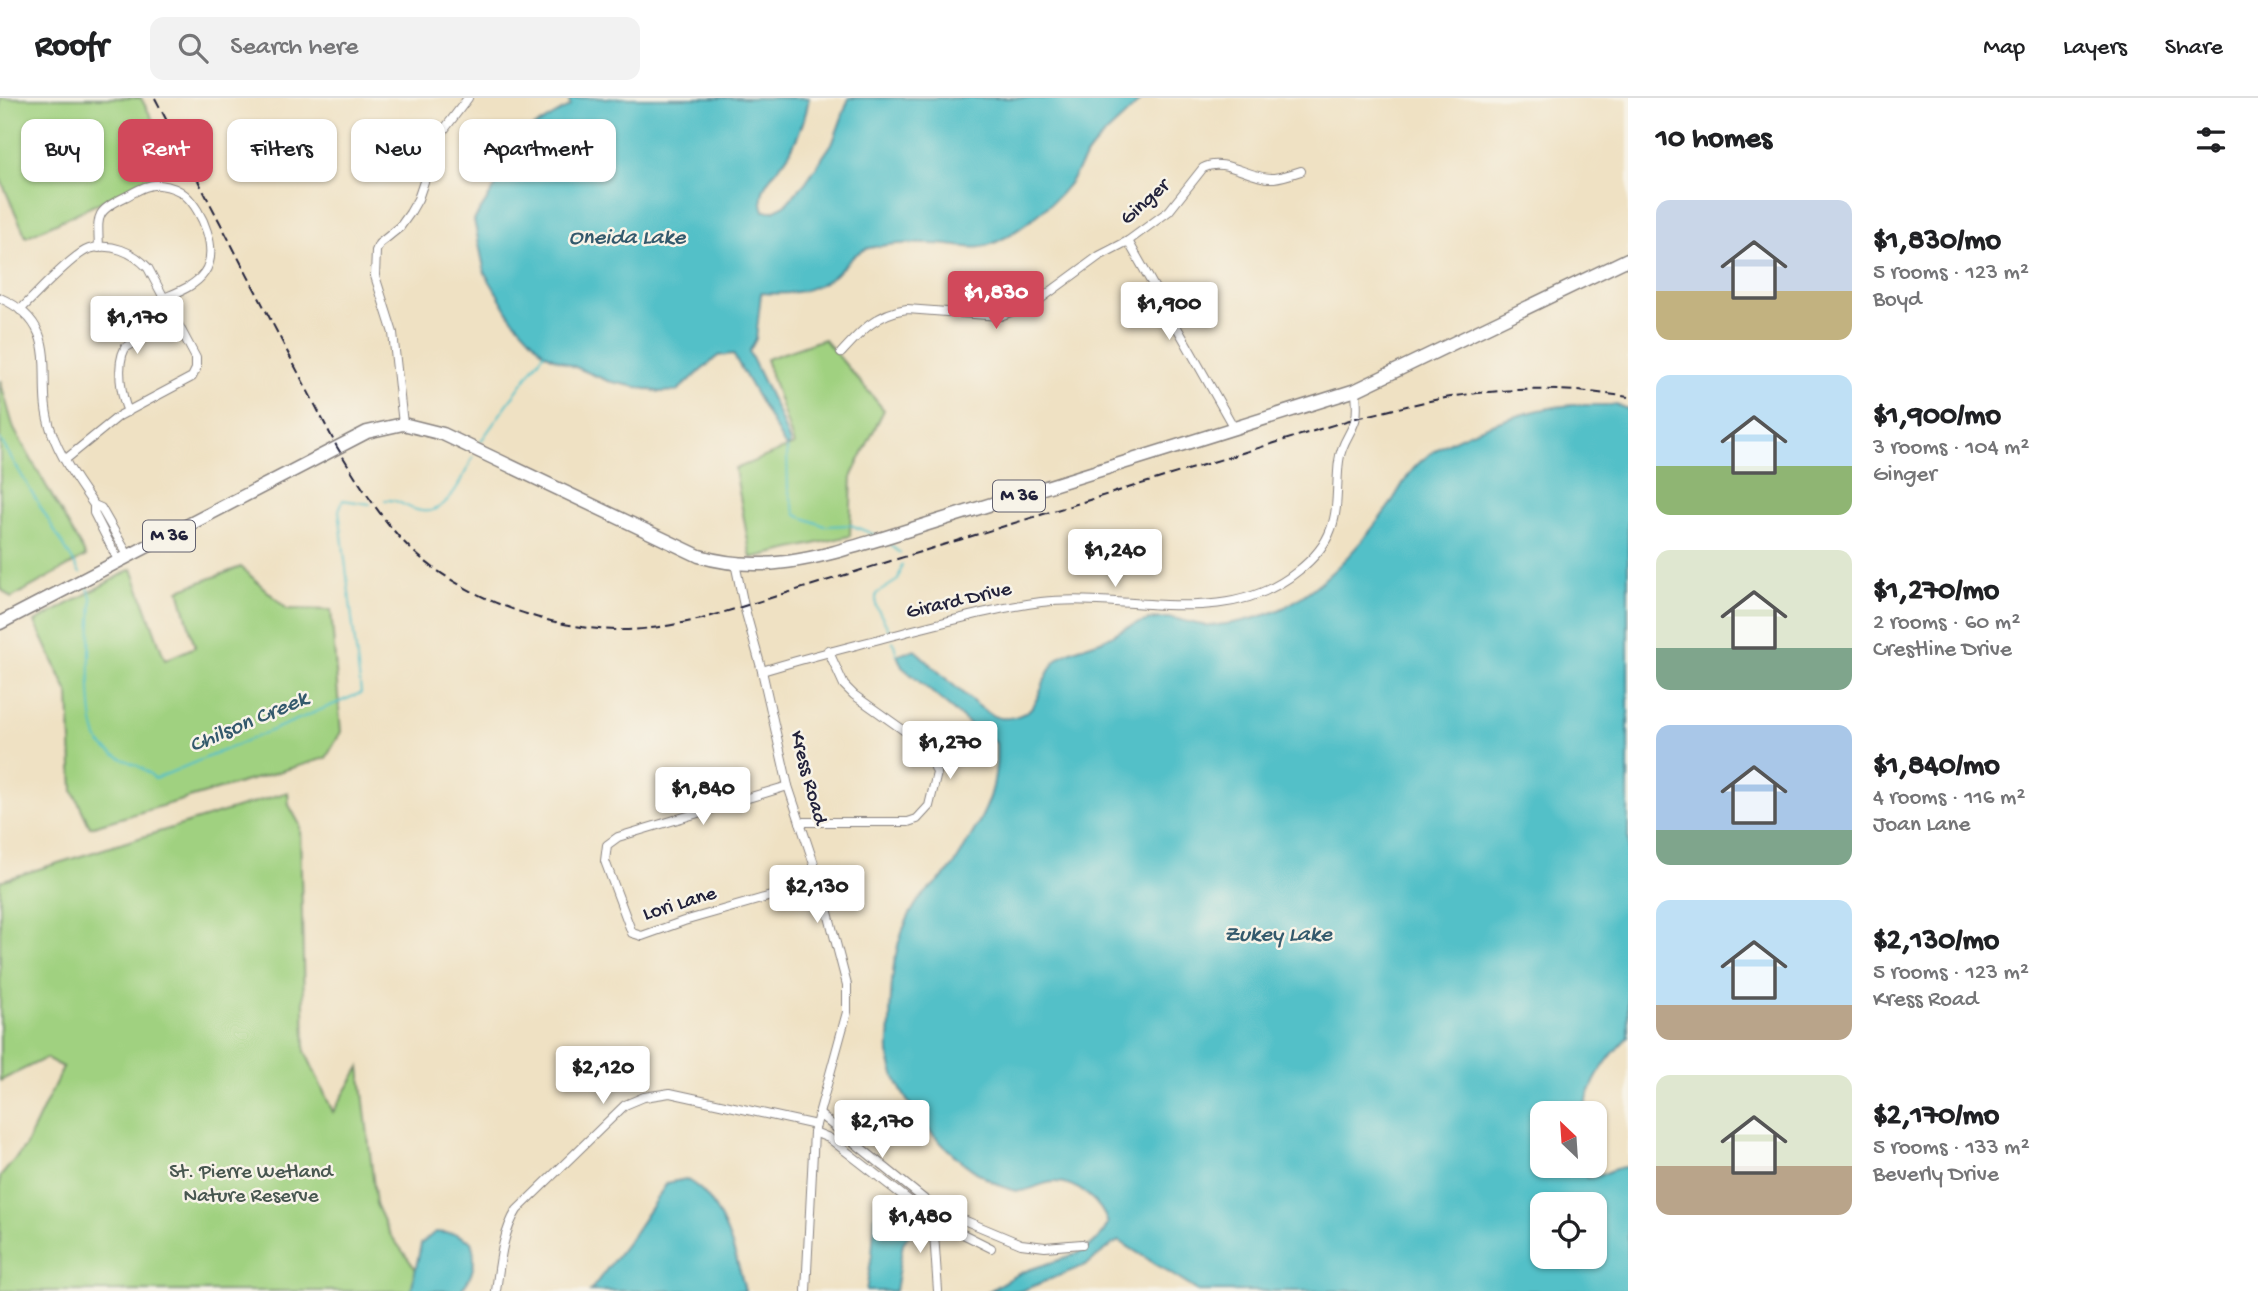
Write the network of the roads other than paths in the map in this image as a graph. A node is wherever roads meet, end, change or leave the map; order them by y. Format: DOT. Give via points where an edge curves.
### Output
graph roads {
  1 [pos="468,98"];
  2 [pos="1301,171"];
  3 [pos="1128,242"];
  4 [pos="99,248"];
  5 [pos="1628,259"];
  6 [pos="0,298"];
  7 [pos="164,298"];
  8 [pos="20,310"];
  9 [pos="175,319"];
  10 [pos="841,353"];
  11 [pos="1356,390"];
  12 [pos="128,412"];
  13 [pos="403,424"];
  14 [pos="1234,428"];
  15 [pos="66,459"];
  16 [pos="124,559"];
  17 [pos="735,563"];
  18 [pos="1,621"];
  19 [pos="828,650"];
  20 [pos="762,671"];
  21 [pos="788,786"];
  22 [pos="800,822"];
  23 [pos="820,882"];
  24 [pos="820,1114"];
  25 [pos="815,1129"];
  26 [pos="933,1219"];
  27 [pos="1082,1244"];
  28 [pos="991,1248"];
  29 [pos="496,1291"];
  30 [pos="806,1291"];
  31 [pos="938,1291"];
  1 -- 13 [label="street" via="440,135 410,213 376,251 375,276 393,333"];
  2 -- 3 [label="street, Ginger" via="1274,178 1209,164 1169,211"];
  3 -- 10 [label="street" via="1015,312 988,316 895,310 867,325"];
  3 -- 14 [label="street, Ginger"];
  4 -- 7 [label="street" via="118,249 140,259"];
  4 -- 7 [label="street" via="97,219 104,208 153,184 186,196 208,234 212,256 195,282"];
  4 -- 8 [label="street" via="82,253"];
  5 -- 11 [label="main road, M 36"];
  6 -- 8 [label="street"];
  7 -- 9 [label="street"];
  8 -- 15 [label="street" via="42,340 49,424"];
  9 -- 12 [label="street" via="125,348 122,399"];
  9 -- 12 [label="street" via="195,358 194,373"];
  11 -- 14 [label="main road, M 36"];
  11 -- 19 [label="street, Girard Drive" via="1356,418 1342,443 1332,528 1307,564 1271,589 1224,603 1040,602"];
  12 -- 15 [label="street"];
  13 -- 16 [label="main road, M 36" via="367,432"];
  13 -- 17 [label="main road, M 36" via="443,433 682,549"];
  14 -- 17 [label="main road, M 36" via="824,556 778,564"];
  15 -- 16 [label="street"];
  16 -- 18 [label="main road, M 36"];
  17 -- 20 [label="street, Kress Road"];
  19 -- 20 [label="street, Girard Drive"];
  19 -- 22 [label="street" via="844,685 923,744 937,773 929,806 917,819"];
  20 -- 21 [label="street, Kress Road"];
  21 -- 22 [label="street, Kress Road"];
  21 -- 23 [label="street, Lori Lane" via="618,837 607,845 605,861 632,933 642,936"];
  22 -- 23 [label="street, Kress Road"];
  23 -- 24 [label="street, Kress Road" via="847,985 847,1013"];
  24 -- 25 [label="street, Kress Road"];
  24 -- 27 [label="street" via="934,1208 1021,1244"];
  25 -- 26 [label="street"];
  25 -- 29 [label="street" via="670,1093 625,1105 517,1210 505,1235"];
  25 -- 30 [label="street, Kress Road"];
  26 -- 28 [label="street"];
  26 -- 31 [label="street"];
}
